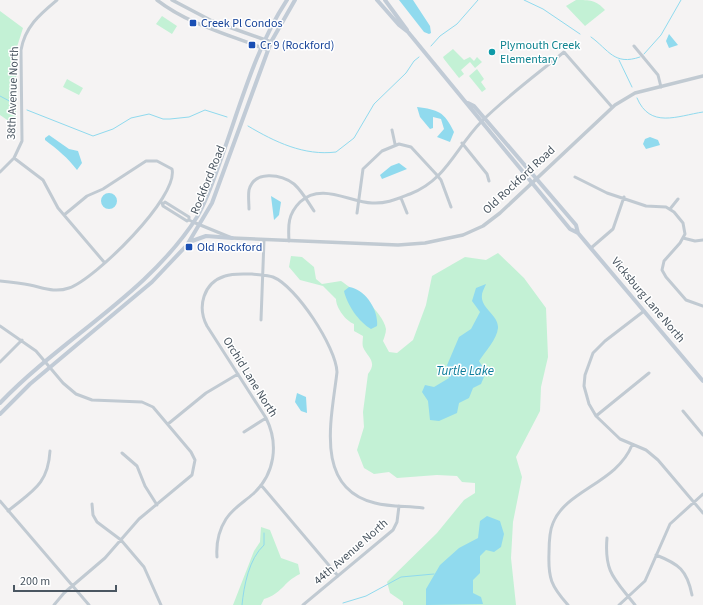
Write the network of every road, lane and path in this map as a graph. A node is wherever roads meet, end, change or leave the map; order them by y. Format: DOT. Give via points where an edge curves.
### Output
graph roads {
  1 [pos="57,0"];
  2 [pos="157,0"];
  3 [pos="172,0"];
  4 [pos="287,0"];
  5 [pos="295,0"];
  6 [pos="377,0"];
  7 [pos="385,0"];
  8 [pos="408,32"];
  9 [pos="264,39"];
  10 [pos="271,42"];
  11 [pos="634,46"];
  12 [pos="261,48"];
  13 [pos="268,50"];
  14 [pos="703,76"];
  15 [pos="661,87"];
  16 [pos="468,103"];
  17 [pos="612,107"];
  18 [pos="485,119"];
  19 [pos="481,122"];
  20 [pos="392,130"];
  21 [pos="462,143"];
  22 [pos="395,144"];
  23 [pos="14,158"];
  24 [pos="0,172"];
  25 [pos="438,177"];
  26 [pos="575,177"];
  27 [pos="536,178"];
  28 [pos="489,181"];
  29 [pos="531,183"];
  30 [pos="624,197"];
  31 [pos="305,198"];
  32 [pos="401,198"];
  33 [pos="678,199"];
  34 [pos="359,201"];
  35 [pos="162,203"];
  36 [pos="451,207"];
  37 [pos="249,209"];
  38 [pos="670,209"];
  39 [pos="314,211"];
  40 [pos="357,213"];
  41 [pos="407,213"];
  42 [pos="64,215"];
  43 [pos="191,221"];
  44 [pos="200,226"];
  45 [pos="578,233"];
  46 [pos="232,238"];
  47 [pos="683,238"];
  48 [pos="264,240"];
  49 [pos="703,240"];
  50 [pos="289,241"];
  51 [pos="187,245"];
  52 [pos="591,248"];
  53 [pos="104,262"];
  54 [pos="658,264"];
  55 [pos="662,265"];
  56 [pos="263,275"];
  57 [pos="0,281"];
  58 [pos="703,306"];
  59 [pos="644,311"];
  60 [pos="261,320"];
  61 [pos="0,326"];
  62 [pos="22,340"];
  63 [pos="45,361"];
  64 [pos="0,362"];
  65 [pos="50,367"];
  66 [pos="649,372"];
  67 [pos="238,374"];
  68 [pos="703,381"];
  69 [pos="0,403"];
  70 [pos="682,411"];
  71 [pos="0,414"];
  72 [pos="596,416"];
  73 [pos="266,418"];
  74 [pos="168,424"];
  75 [pos="244,432"];
  76 [pos="703,435"];
  77 [pos="632,445"];
  78 [pos="50,451"];
  79 [pos="122,453"];
  80 [pos="261,485"];
  81 [pos="703,494"];
  82 [pos="0,501"];
  83 [pos="694,502"];
  84 [pos="92,504"];
  85 [pos="157,505"];
  86 [pos="399,506"];
  87 [pos="423,508"];
  88 [pos="8,511"];
  89 [pos="703,513"];
  90 [pos="607,538"];
  91 [pos="121,540"];
  92 [pos="656,555"];
  93 [pos="217,557"];
  94 [pos="338,576"];
  95 [pos="72,586"];
  96 [pos="692,595"];
  97 [pos="629,597"];
  98 [pos="54,605"];
  99 [pos="89,605"];
  100 [pos="161,605"];
  101 [pos="302,605"];
  102 [pos="568,605"];
  103 [pos="619,605"];
  104 [pos="635,605"];
  1 -- 23 [label="street, 38th Avenue North" via="31,24 22,44 22,134 20,148"];
  2 -- 12 [label="street" via="200,24"];
  3 -- 9 [label="street" via="212,21"];
  4 -- 9 [label="main road, Rockford Road"];
  5 -- 10 [label="main road, Rockford Road"];
  6 -- 8 [label="main road, Vicksburg Lane North"];
  7 -- 8 [label="main road, Vicksburg Lane North" via="403,21"];
  8 -- 16 [label="main road, Vicksburg Lane North"];
  9 -- 10 [label="street"];
  9 -- 12 [label="main road, Rockford Road"];
  10 -- 13 [label="main road, Rockford Road"];
  11 -- 15 [label="street" via="658,75"];
  12 -- 13 [label="street"];
  12 -- 43 [label="main road, Rockford Road" via="207,197"];
  13 -- 44 [label="main road, Rockford Road" via="212,203"];
  14 -- 15 [label="street, Old Rockford Road"];
  15 -- 17 [label="street, Old Rockford Road" via="634,94"];
  16 -- 18 [label="main road, Vicksburg Lane North"];
  16 -- 19 [label="main road, Vicksburg Lane North"];
  17 -- 18 [label="street" via="564,52"];
  17 -- 27 [label="street, Old Rockford Road"];
  18 -- 19 [label="street"];
  18 -- 27 [label="main road, Vicksburg Lane North"];
  19 -- 21 [label="street"];
  19 -- 29 [label="main road, Vicksburg Lane North"];
  20 -- 22 [label="street"];
  21 -- 25 [label="street"];
  21 -- 28 [label="street" via="487,174"];
  22 -- 25 [label="street" via="411,147"];
  22 -- 34 [label="street" via="382,151 363,169"];
  23 -- 24 [label="street, 38th Avenue North"];
  23 -- 42 [label="street" via="43,180"];
  25 -- 32 [label="street" via="426,187"];
  25 -- 36 [label="street"];
  26 -- 30 [label="street" via="601,191"];
  27 -- 29 [label="street, Old Rockford Road"];
  27 -- 45 [label="main road, Vicksburg Lane North" via="576,225"];
  29 -- 45 [label="main road, Vicksburg Lane North" via="570,229"];
  29 -- 50 [label="street, Old Rockford Road" via="492,220 464,235 425,243 398,245"];
  30 -- 38 [label="street" via="646,206"];
  30 -- 52 [label="street" via="613,229"];
  31 -- 34 [label="street" via="312,194 324,193"];
  31 -- 37 [label="street" via="288,180 265,175 251,185"];
  31 -- 39 [label="street"];
  31 -- 50 [label="street" via="289,217"];
  32 -- 34 [label="street" via="381,203"];
  32 -- 41 [label="street"];
  33 -- 38 [label="street"];
  34 -- 40 [label="street"];
  35 -- 42 [label="street" via="173,172 169,166 158,161 146,161 103,189 87,196"];
  35 -- 43 [label="street, Old Rockford Road" via="187,221"];
  35 -- 53 [label="street" via="138,232"];
  38 -- 47 [label="street" via="683,223"];
  42 -- 53 [label="street"];
  43 -- 44 [label="street, Old Rockford Road"];
  43 -- 63 [label="main road, Rockford Road" via="173,250 158,266"];
  44 -- 46 [label="street, Old Rockford Road"];
  44 -- 51 [label="main road, Rockford Road"];
  45 -- 52 [label="main road, Vicksburg Lane North"];
  46 -- 48 [label="street, Old Rockford Road"];
  46 -- 51 [label="main road" via="202,236"];
  47 -- 49 [label="street"];
  47 -- 55 [label="street"];
  48 -- 50 [label="street, Old Rockford Road"];
  48 -- 56 [label="street"];
  51 -- 65 [label="main road, Rockford Road" via="152,282"];
  52 -- 59 [label="main road, Vicksburg Lane North"];
  53 -- 57 [label="street" via="76,285 55,291"];
  54 -- 55 [label="street"];
  55 -- 58 [label="street" via="666,277 681,295 692,303"];
  56 -- 60 [label="street"];
  56 -- 67 [label="street, Orchid Lane North" via="231,274 214,282 205,294 202,314"];
  56 -- 86 [label="street" via="280,280 289,289 316,323 334,354 337,372 330,449 338,476 350,490 365,500"];
  59 -- 68 [label="main road, Vicksburg Lane North"];
  59 -- 72 [label="street" via="593,353 584,386 588,404"];
  61 -- 62 [label="street"];
  62 -- 63 [label="street"];
  62 -- 64 [label="street"];
  63 -- 65 [label="street"];
  63 -- 69 [label="main road, Rockford Road"];
  65 -- 71 [label="main road, Rockford Road"];
  65 -- 74 [label="street" via="76,394 92,400 142,402 153,407"];
  66 -- 72 [label="street"];
  67 -- 73 [label="street, Orchid Lane North"];
  67 -- 74 [label="street" via="206,393"];
  70 -- 76 [label="street"];
  72 -- 77 [label="street" via="620,439"];
  73 -- 75 [label="street"];
  73 -- 80 [label="street, Orchid Lane North" via="272,432 274,450 270,469"];
  74 -- 85 [label="street" via="191,452 196,465 192,475"];
  77 -- 83 [label="street" via="646,450 658,460"];
  77 -- 102 [label="street" via="623,461 608,476 563,507 555,518 550,536 550,581"];
  78 -- 88 [label="street" via="48,469 42,482"];
  79 -- 85 [label="street" via="137,466 145,486"];
  80 -- 93 [label="street, Orchid Lane North" via="226,519 219,534"];
  80 -- 94 [label="street"];
  81 -- 83 [label="street"];
  82 -- 88 [label="street"];
  83 -- 89 [label="street"];
  83 -- 92 [label="street" via="670,524"];
  84 -- 91 [label="street" via="97,522"];
  85 -- 91 [label="street" via="132,526"];
  86 -- 87 [label="street"];
  86 -- 94 [label="street, 44th Avenue North" via="393,530"];
  88 -- 95 [label="street"];
  90 -- 97 [label="street" via="606,559 610,573"];
  91 -- 95 [label="street" via="105,558"];
  91 -- 100 [label="street" via="144,567"];
  92 -- 96 [label="street" via="682,570"];
  92 -- 97 [label="street" via="645,581"];
  94 -- 101 [label="street, 44th Avenue North"];
  95 -- 98 [label="street"];
  95 -- 99 [label="street"];
  97 -- 103 [label="street"];
  97 -- 104 [label="street"];
}
